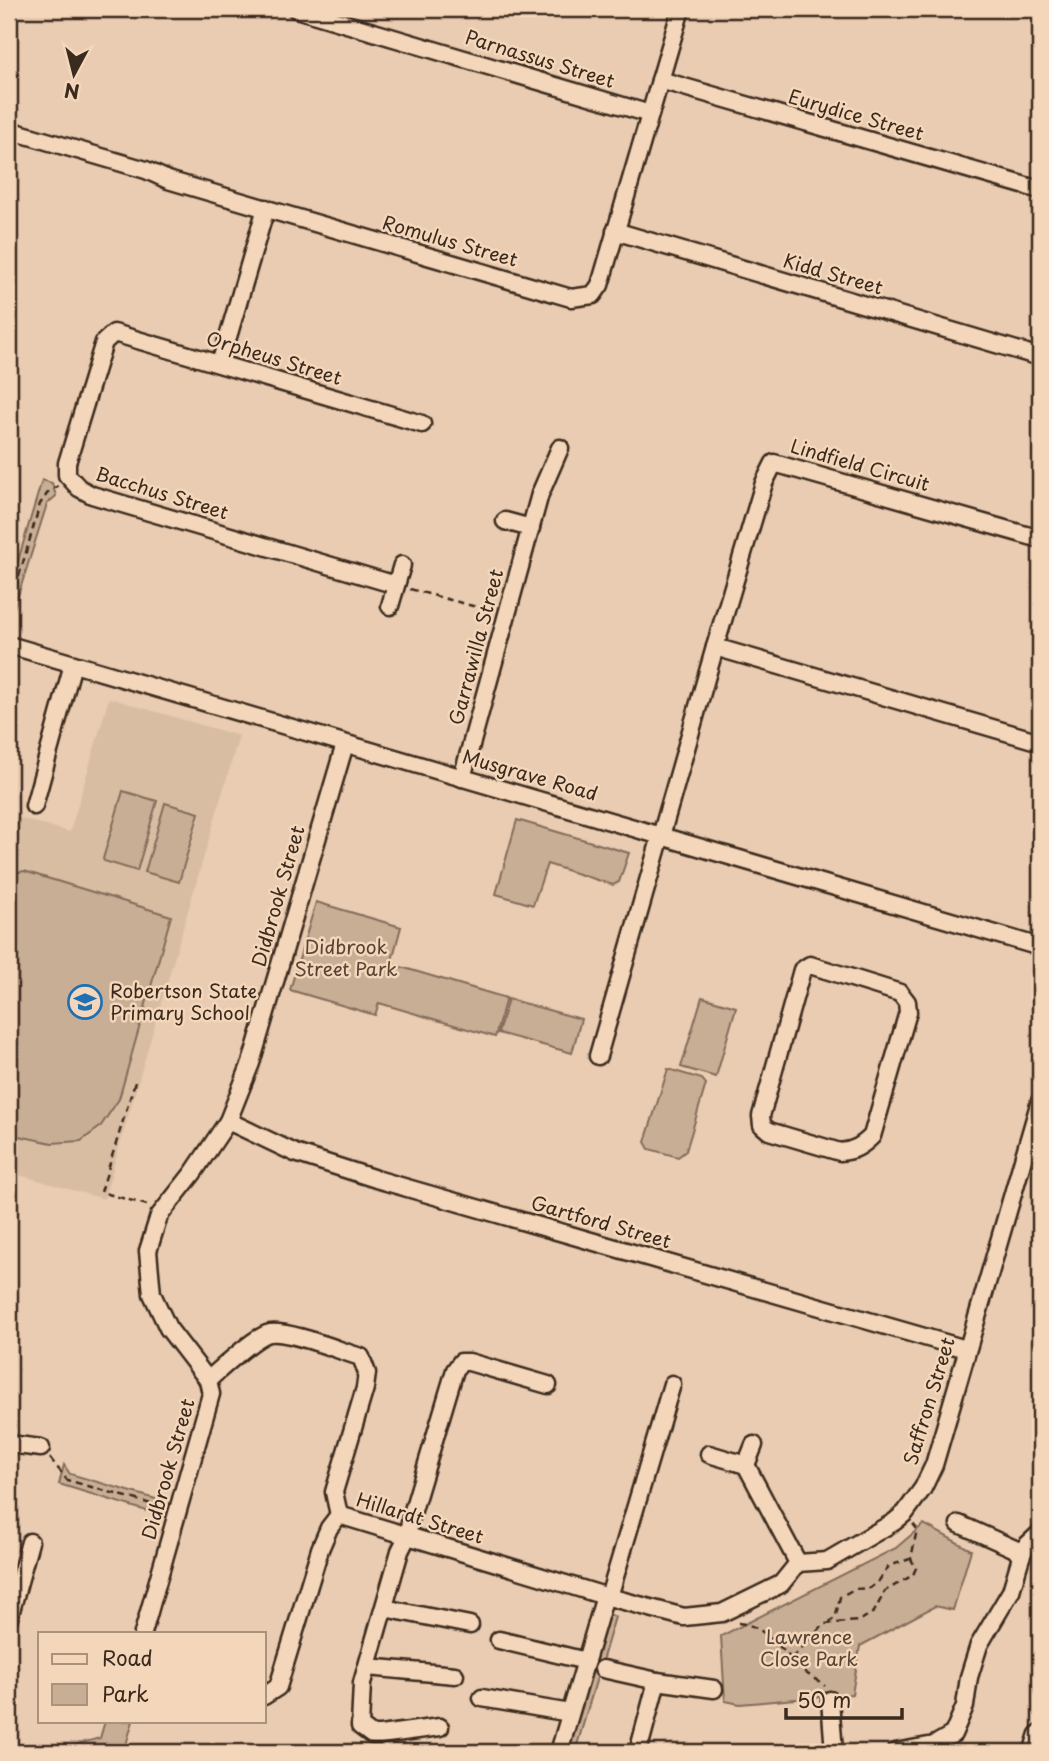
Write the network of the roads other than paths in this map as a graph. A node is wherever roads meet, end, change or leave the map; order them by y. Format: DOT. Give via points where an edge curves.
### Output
graph roads {
  1 [pos="296,9"];
  2 [pos="681,9"];
  3 [pos="342,15"];
  4 [pos="660,80"];
  5 [pos="650,114"];
  6 [pos="9,130"];
  7 [pos="1040,190"];
  8 [pos="266,208"];
  9 [pos="615,232"];
  10 [pos="114,333"];
  11 [pos="1040,357"];
  12 [pos="220,364"];
  13 [pos="422,424"];
  14 [pos="559,448"];
  15 [pos="505,520"];
  16 [pos="531,528"];
  17 [pos="1040,539"];
  18 [pos="402,565"];
  19 [pos="396,585"];
  20 [pos="390,606"];
  21 [pos="9,645"];
  22 [pos="715,647"];
  23 [pos="73,664"];
  24 [pos="1040,742"];
  25 [pos="345,744"];
  26 [pos="463,778"];
  27 [pos="34,806"];
  28 [pos="661,834"];
  29 [pos="1040,947"];
  30 [pos="810,965"];
  31 [pos="598,1056"];
  32 [pos="1040,1101"];
  33 [pos="228,1121"];
  34 [pos="967,1349"];
  35 [pos="208,1380"];
  36 [pos="672,1384"];
  37 [pos="548,1385"];
  38 [pos="9,1444"];
  39 [pos="754,1445"];
  40 [pos="41,1448"];
  41 [pos="709,1454"];
  42 [pos="746,1465"];
  43 [pos="339,1515"];
  44 [pos="959,1524"];
  45 [pos="1040,1533"];
  46 [pos="407,1537"];
  47 [pos="30,1542"];
  48 [pos="1021,1557"];
  49 [pos="798,1563"];
  50 [pos="607,1596"];
  51 [pos="384,1608"];
  52 [pos="9,1618"];
  53 [pos="470,1625"];
  54 [pos="143,1632"];
  55 [pos="499,1640"];
  56 [pos="586,1661"];
  57 [pos="367,1667"];
  58 [pos="603,1669"];
  59 [pos="455,1675"];
  60 [pos="657,1681"];
  61 [pos="714,1689"];
  62 [pos="266,1695"];
  63 [pos="831,1695"];
  64 [pos="482,1698"];
  65 [pos="570,1713"];
  66 [pos="440,1727"];
  67 [pos="1040,1736"];
  68 [pos="559,1752"];
  69 [pos="638,1752"];
  70 [pos="834,1752"];
  71 [pos="895,1752"];
  72 [pos="1035,1752"];
  1 -- 3 [label="street, Parnassus Street"];
  2 -- 4 [label="street, Romulus Street"];
  3 -- 5 [label="street, Parnassus Street"];
  4 -- 5 [label="street, Romulus Street"];
  4 -- 7 [label="street, Eurydice Street"];
  5 -- 9 [label="street, Romulus Street"];
  6 -- 8 [label="street, Romulus Street"];
  8 -- 9 [label="street, Romulus Street" via="570,298 593,295 600,285"];
  8 -- 12 [label="street"];
  9 -- 11 [label="street, Kidd Street"];
  10 -- 12 [label="street, Orpheus Street"];
  10 -- 19 [label="street, Bacchus Street" via="104,342 67,463 67,475 79,488"];
  12 -- 13 [label="street, Orpheus Street"];
  14 -- 16 [label="street, Garrawilla Street"];
  15 -- 16 [label="street"];
  16 -- 26 [label="street, Garrawilla Street"];
  17 -- 22 [label="street, Lindfield Circuit" via="774,463"];
  18 -- 19 [label="street"];
  19 -- 20 [label="street"];
  21 -- 23 [label="street, Musgrave Road"];
  22 -- 24 [label="street"];
  22 -- 28 [label="street, Lindfield Circuit"];
  23 -- 25 [label="street, Musgrave Road"];
  23 -- 27 [label="street"];
  25 -- 26 [label="street, Musgrave Road"];
  25 -- 33 [label="street, Didbrook Street" via="251,1063"];
  26 -- 28 [label="street, Musgrave Road"];
  28 -- 29 [label="street, Musgrave Road"];
  28 -- 31 [label="street, Lindfield Circuit"];
  30 -- 30 [label="street" via="900,993 907,1002 872,1136 851,1151 816,1145 762,1125 802,970"];
  32 -- 34 [label="street, Saffron Street"];
  33 -- 34 [label="street, Gartford Street" via="295,1153 376,1179"];
  33 -- 35 [label="street, Didbrook Street" via="159,1216 148,1251 152,1294 168,1328"];
  34 -- 49 [label="street, Saffron Street" via="934,1465 905,1513 827,1561"];
  35 -- 43 [label="street, Hillardt Street" via="268,1333 286,1334 360,1357 367,1373 334,1492"];
  35 -- 54 [label="street, Didbrook Street" via="211,1394"];
  36 -- 50 [label="street"];
  37 -- 46 [label="street" via="469,1362 458,1364"];
  38 -- 40 [label="street"];
  39 -- 42 [label="street"];
  41 -- 42 [label="street"];
  42 -- 49 [label="street"];
  43 -- 46 [label="street, Hillardt Street"];
  43 -- 62 [label="street" via="320,1549 278,1687"];
  44 -- 48 [label="street" via="1015,1549"];
  45 -- 48 [label="street"];
  46 -- 50 [label="street, Hillardt Street"];
  46 -- 51 [label="street"];
  47 -- 52 [label="street"];
  48 -- 71 [label="street" via="1011,1591 979,1645 965,1706 953,1734 934,1745"];
  49 -- 50 [label="street" via="781,1584 722,1613 684,1617"];
  50 -- 56 [label="street"];
  51 -- 53 [label="street"];
  51 -- 57 [label="street"];
  55 -- 56 [label="street"];
  56 -- 65 [label="street"];
  57 -- 59 [label="street"];
  57 -- 66 [label="street" via="360,1727 365,1732 380,1735"];
  58 -- 60 [label="street"];
  60 -- 61 [label="street"];
  60 -- 69 [label="street"];
  63 -- 70 [label="street"];
  64 -- 65 [label="street"];
  65 -- 68 [label="street"];
  67 -- 72 [label="main road"];
}
